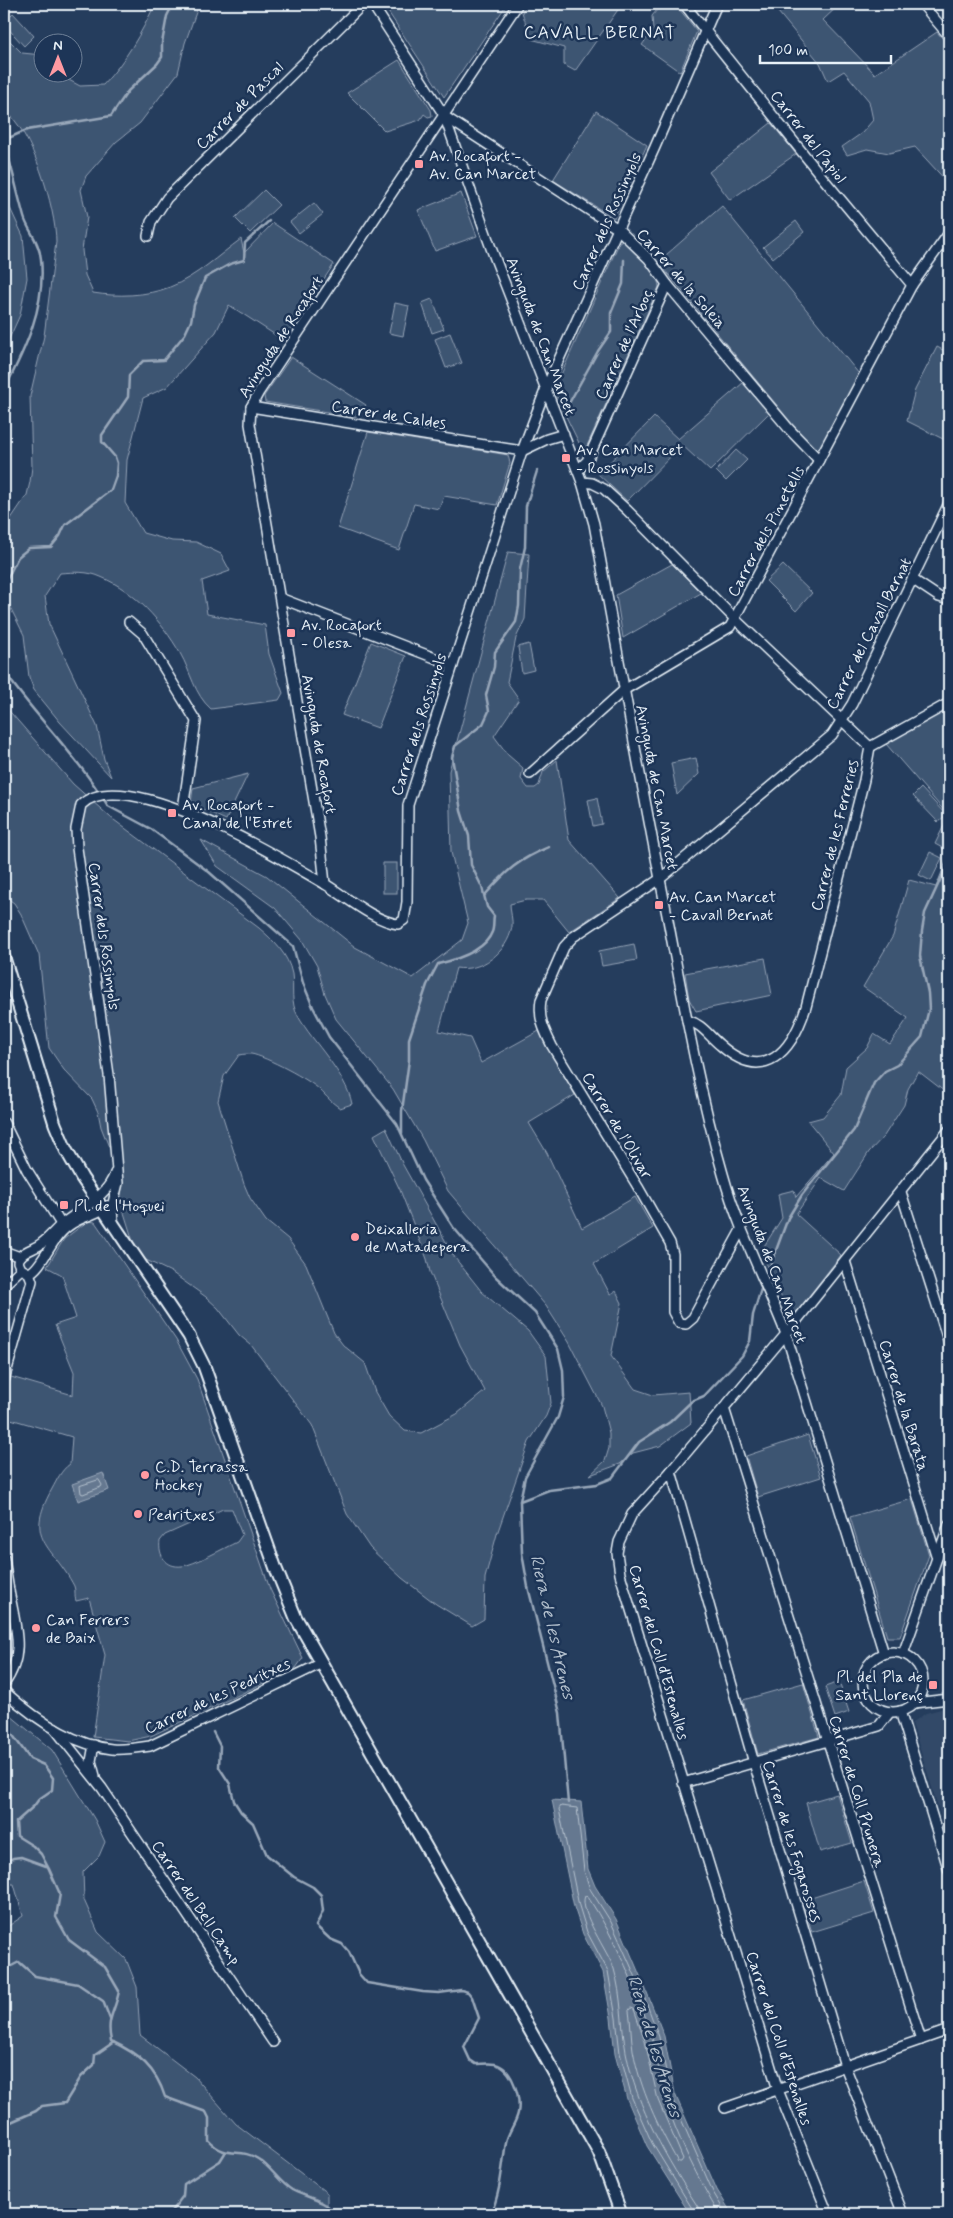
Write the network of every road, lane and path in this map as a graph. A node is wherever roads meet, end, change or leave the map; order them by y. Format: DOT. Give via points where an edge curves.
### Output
graph roads {
  1 [pos="363,4"];
  2 [pos="372,4"];
  3 [pos="518,4"];
  4 [pos="684,4"];
  5 [pos="717,4"];
  6 [pos="922,4"];
  7 [pos="706,30"];
  8 [pos="949,36"];
  9 [pos="444,115"];
  10 [pos="618,229"];
  11 [pos="949,232"];
  12 [pos="148,236"];
  13 [pos="668,284"];
  14 [pos="912,285"];
  15 [pos="546,388"];
  16 [pos="251,407"];
  17 [pos="564,434"];
  18 [pos="522,451"];
  19 [pos="819,460"];
  20 [pos="578,470"];
  21 [pos="582,482"];
  22 [pos="949,503"];
  23 [pos="912,580"];
  24 [pos="280,598"];
  25 [pos="949,600"];
  26 [pos="736,620"];
  27 [pos="129,622"];
  28 [pos="453,666"];
  29 [pos="624,690"];
  30 [pos="949,704"];
  31 [pos="842,721"];
  32 [pos="870,747"];
  33 [pos="530,774"];
  34 [pos="183,809"];
  35 [pos="660,879"];
  36 [pos="325,884"];
  37 [pos="4,958"];
  38 [pos="687,1020"];
  39 [pos="4,1123"];
  40 [pos="949,1130"];
  41 [pos="117,1168"];
  42 [pos="85,1183"];
  43 [pos="109,1186"];
  44 [pos="901,1192"];
  45 [pos="115,1195"];
  46 [pos="95,1199"];
  47 [pos="102,1210"];
  48 [pos="114,1226"];
  49 [pos="63,1227"];
  50 [pos="741,1230"];
  51 [pos="4,1251"];
  52 [pos="24,1254"];
  53 [pos="845,1262"];
  54 [pos="39,1263"];
  55 [pos="25,1271"];
  56 [pos="4,1285"];
  57 [pos="786,1334"];
  58 [pos="949,1343"];
  59 [pos="4,1380"];
  60 [pos="724,1408"];
  61 [pos="671,1470"];
  62 [pos="949,1524"];
  63 [pos="4,1558"];
  64 [pos="937,1558"];
  65 [pos="884,1654"];
  66 [pos="903,1654"];
  67 [pos="322,1663"];
  68 [pos="4,1684"];
  69 [pos="4,1691"];
  70 [pos="949,1699"];
  71 [pos="914,1703"];
  72 [pos="900,1711"];
  73 [pos="890,1712"];
  74 [pos="55,1729"];
  75 [pos="827,1742"];
  76 [pos="94,1745"];
  77 [pos="754,1763"];
  78 [pos="96,1779"];
  79 [pos="683,1783"];
  80 [pos="949,1871"];
  81 [pos="949,2030"];
  82 [pos="921,2040"];
  83 [pos="273,2042"];
  84 [pos="845,2066"];
  85 [pos="778,2090"];
  86 [pos="725,2108"];
  87 [pos="621,2214"];
  88 [pos="828,2214"];
  89 [pos="903,2214"];
  1 -- 12 [label="street, Carrer de Pascal" via="167,198 151,222"];
  2 -- 9 [label="street, Avinguda de Can Marcet"];
  3 -- 9 [label="street, Avinguda de Rocafort"];
  4 -- 7 [label="street, Carrer del Papiol"];
  5 -- 7 [label="street, Carrer dels Rossinyols"];
  6 -- 8 [label="street"];
  7 -- 10 [label="street, Carrer dels Rossinyols"];
  7 -- 14 [label="street, Carrer del Papiol"];
  9 -- 10 [label="street, Carrer de la Soleia"];
  9 -- 15 [label="street, Avinguda de Can Marcet" via="491,248"];
  9 -- 16 [label="street, Avinguda de Rocafort"];
  10 -- 13 [label="street, Carrer de la Soleia" via="649,259"];
  10 -- 15 [label="street, Carrer dels Rossinyols"];
  11 -- 14 [label="street, Carrer dels Pinetells"];
  13 -- 19 [label="street, Carrer de la Soleia" via="789,429"];
  13 -- 20 [label="street, Carrer de l'Arboç" via="587,461"];
  14 -- 19 [label="street, Carrer dels Pinetells"];
  15 -- 17 [label="street, Avinguda de Can Marcet"];
  15 -- 18 [label="street, Carrer dels Rossinyols"];
  16 -- 18 [label="street, Carrer de Caldes"];
  16 -- 24 [label="street, Avinguda de Rocafort" via="250,424"];
  17 -- 18 [label="street"];
  17 -- 20 [label="street, Avinguda de Can Marcet"];
  18 -- 28 [label="street, Carrer dels Rossinyols"];
  19 -- 26 [label="street, Carrer dels Pinetells"];
  20 -- 21 [label="street, Avinguda de Can Marcet"];
  21 -- 26 [label="street, Carrer de les Ferreries" via="604,489"];
  21 -- 29 [label="street, Avinguda de Can Marcet" via="594,524"];
  22 -- 23 [label="street, Carrer del Cavall Bernat"];
  23 -- 25 [label="street"];
  23 -- 31 [label="street, Carrer del Cavall Bernat"];
  24 -- 28 [label="street"];
  24 -- 36 [label="street, Avinguda de Rocafort" via="320,836"];
  26 -- 29 [label="street, Carrer dels Pinetells" via="715,638"];
  26 -- 31 [label="street, Carrer de les Ferreries"];
  27 -- 34 [label="street" via="143,634 196,721"];
  28 -- 36 [label="street, Carrer dels Rossinyols" via="408,805 404,920 398,924 379,918"];
  29 -- 33 [label="street, Carrer dels Pinetells"];
  29 -- 35 [label="street, Avinguda de Can Marcet"];
  30 -- 32 [label="street"];
  31 -- 32 [label="street, Carrer de les Ferreries"];
  31 -- 35 [label="street, Carrer del Cavall Bernat" via="821,745"];
  32 -- 38 [label="street, Carrer de les Ferreries" via="806,1007 792,1041 775,1058 763,1062 749,1061 728,1052 701,1026"];
  34 -- 36 [label="street, Carrer dels Rossinyols" via="210,820"];
  34 -- 41 [label="street, Carrer dels Rossinyols" via="123,795 100,794 87,799 78,816 77,848 103,1026"];
  35 -- 38 [label="street, Avinguda de Can Marcet"];
  35 -- 50 [label="street, Carrer de l'Olivar" via="568,942 541,1000 542,1024 670,1243 673,1254 673,1312 678,1323 686,1324 693,1318"];
  37 -- 42 [label="street" via="55,1124"];
  38 -- 50 [label="street, Avinguda de Can Marcet" via="714,1140"];
  39 -- 49 [label="street" via="27,1170"];
  40 -- 44 [label="street, Carrer del Coll d'Estenalles"];
  41 -- 43 [label="street, Carrer dels Rossinyols"];
  41 -- 45 [label="street, Carrer dels Rossinyols"];
  42 -- 43 [label="street" via="100,1189"];
  42 -- 46 [label="street"];
  43 -- 46 [label="street, Carrer dels Rossinyols"];
  44 -- 53 [label="street, Carrer del Coll d'Estenalles"];
  44 -- 58 [label="street"];
  45 -- 47 [label="street"];
  45 -- 48 [label="street, Carrer dels Rossinyols" via="111,1215"];
  46 -- 47 [label="street"];
  46 -- 49 [label="street, Carrer dels Rossinyols"];
  47 -- 48 [label="street"];
  47 -- 49 [label="street"];
  48 -- 67 [label="street" via="189,1336 204,1366 289,1602"];
  49 -- 52 [label="street"];
  49 -- 54 [label="street"];
  50 -- 57 [label="street, Avinguda de Can Marcet"];
  51 -- 52 [label="street"];
  52 -- 54 [label="street" via="36,1256"];
  52 -- 55 [label="street" via="18,1262"];
  53 -- 57 [label="street, Carrer del Coll d'Estenalles"];
  53 -- 64 [label="street, Carrer de la Barata"];
  54 -- 55 [label="street" via="36,1270"];
  55 -- 56 [label="street"];
  55 -- 59 [label="street" via="32,1282"];
  57 -- 60 [label="street, Carrer del Coll d'Estenalles"];
  57 -- 65 [label="street, Avinguda de Can Marcet"];
  60 -- 61 [label="street, Carrer del Coll d'Estenalles"];
  60 -- 75 [label="street, Carrer de Coll Prunera"];
  61 -- 77 [label="street, Carrer de les Fogarosses"];
  61 -- 79 [label="street, Carrer del Coll d'Estenalles" via="632,1514 622,1533 618,1553 620,1574"];
  62 -- 64 [label="street"];
  63 -- 68 [label="street" via="18,1649 14,1669"];
  64 -- 66 [label="street"];
  65 -- 66 [label="street"];
  65 -- 73 [label="street" via="865,1670 863,1689 873,1705"];
  66 -- 71 [label="street" via="916,1664 922,1674 922,1689"];
  67 -- 76 [label="street, Carrer de les Pedritxes" via="150,1746 125,1750"];
  67 -- 87 [label="street" via="599,2152"];
  69 -- 74 [label="street, Carrer de les Pedritxes"];
  70 -- 71 [label="street"];
  71 -- 72 [label="street"];
  72 -- 73 [label="street"];
  72 -- 80 [label="street"];
  73 -- 75 [label="street" via="879,1726"];
  74 -- 76 [label="street, Carrer de les Pedritxes"];
  74 -- 78 [label="street, Carrer de les Pedritxes"];
  75 -- 77 [label="street"];
  75 -- 82 [label="street, Carrer de Coll Prunera"];
  76 -- 78 [label="street" via="91,1761"];
  77 -- 79 [label="street"];
  77 -- 84 [label="street, Carrer de les Fogarosses"];
  78 -- 83 [label="street, Carrer del Bell Camp"];
  79 -- 85 [label="street, Carrer del Coll d'Estenalles"];
  81 -- 82 [label="street"];
  82 -- 84 [label="street"];
  84 -- 85 [label="street"];
  84 -- 89 [label="street, Carrer de les Fogarosses"];
  85 -- 86 [label="street"];
  85 -- 88 [label="street, Carrer del Coll d'Estenalles"];
}
